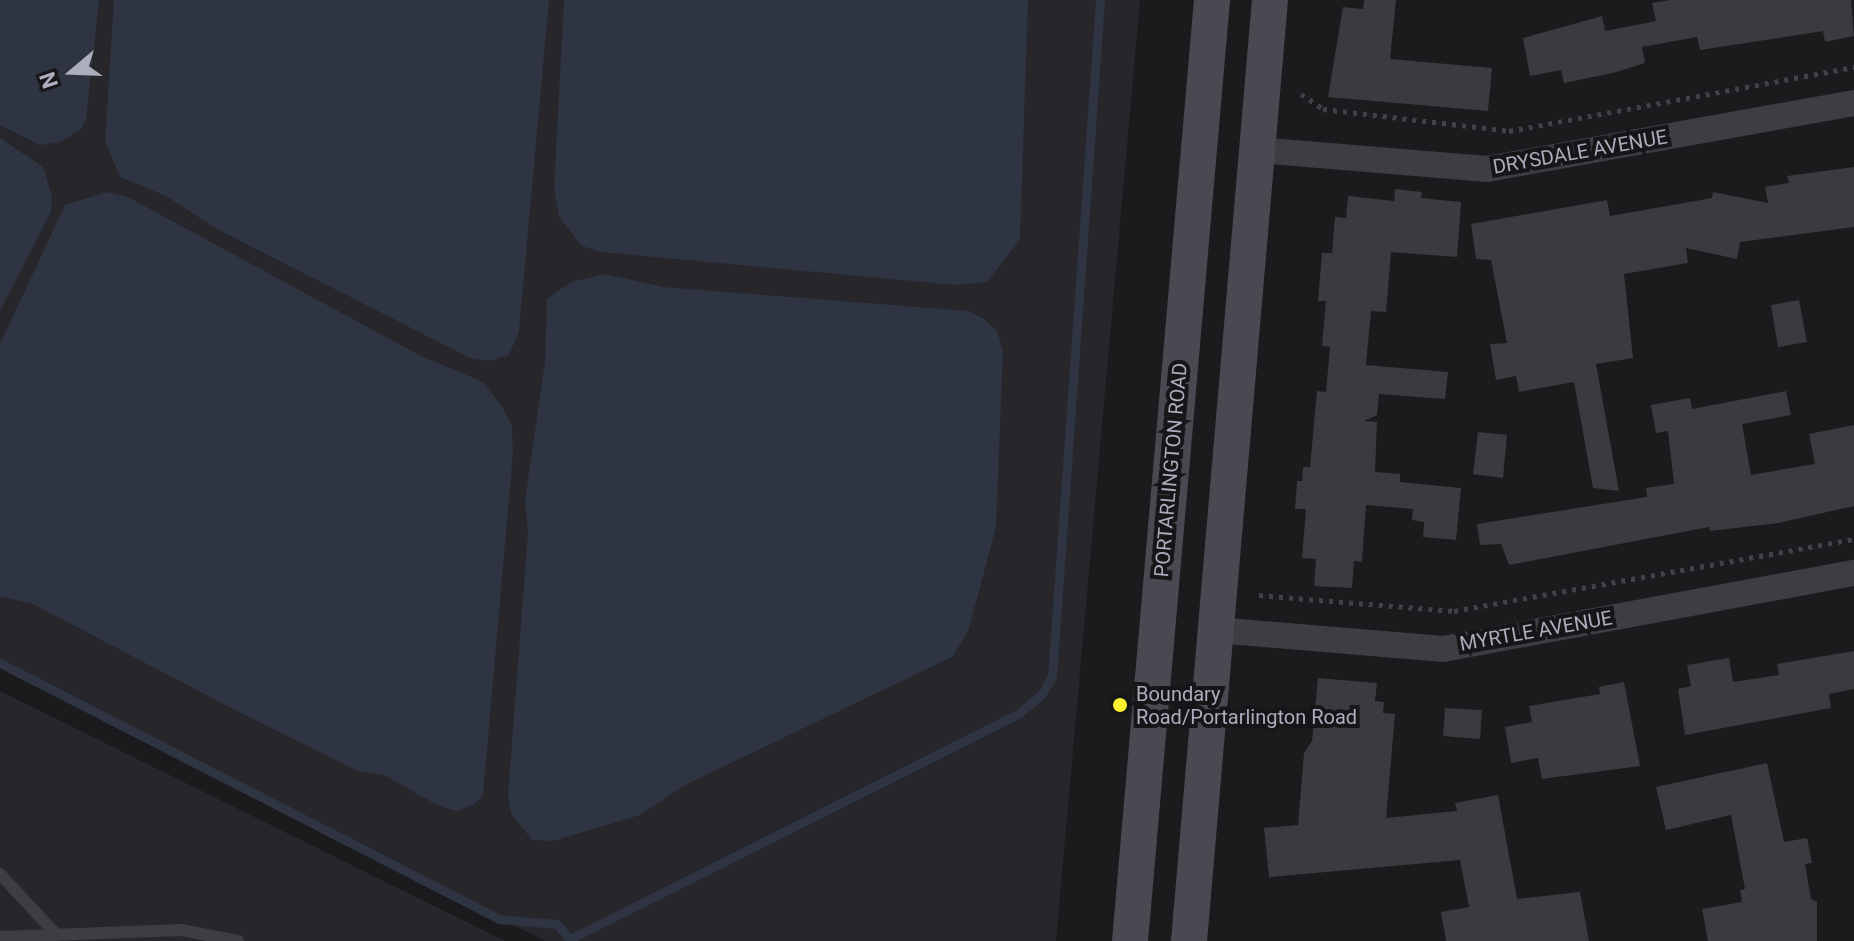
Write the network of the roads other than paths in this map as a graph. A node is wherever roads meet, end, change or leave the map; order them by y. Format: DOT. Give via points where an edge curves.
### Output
graph roads {
  1 [pos="1212,0"];
  2 [pos="1270,0"];
  3 [pos="1854,103"];
  4 [pos="1257,150"];
  5 [pos="1854,573"];
  6 [pos="1216,630"];
  7 [pos="0,874"];
  8 [pos="53,934"];
  9 [pos="0,937"];
  10 [pos="91,941"];
  11 [pos="238,941"];
  12 [pos="1130,941"];
  13 [pos="1189,941"];
  1 -- 12 [label="main road, PORTARLINGTON ROAD"];
  2 -- 4 [label="main road"];
  3 -- 4 [label="street, DRYSDALE AVENUE" via="1487,169"];
  4 -- 6 [label="main road"];
  5 -- 6 [label="street, MYRTLE AVENUE" via="1443,649"];
  6 -- 13 [label="main road"];
  7 -- 8 [label="lane" via="23,893"];
  8 -- 9 [label="lane"];
  8 -- 10 [label="lane"];
  8 -- 11 [label="lane" via="181,930"];
}
